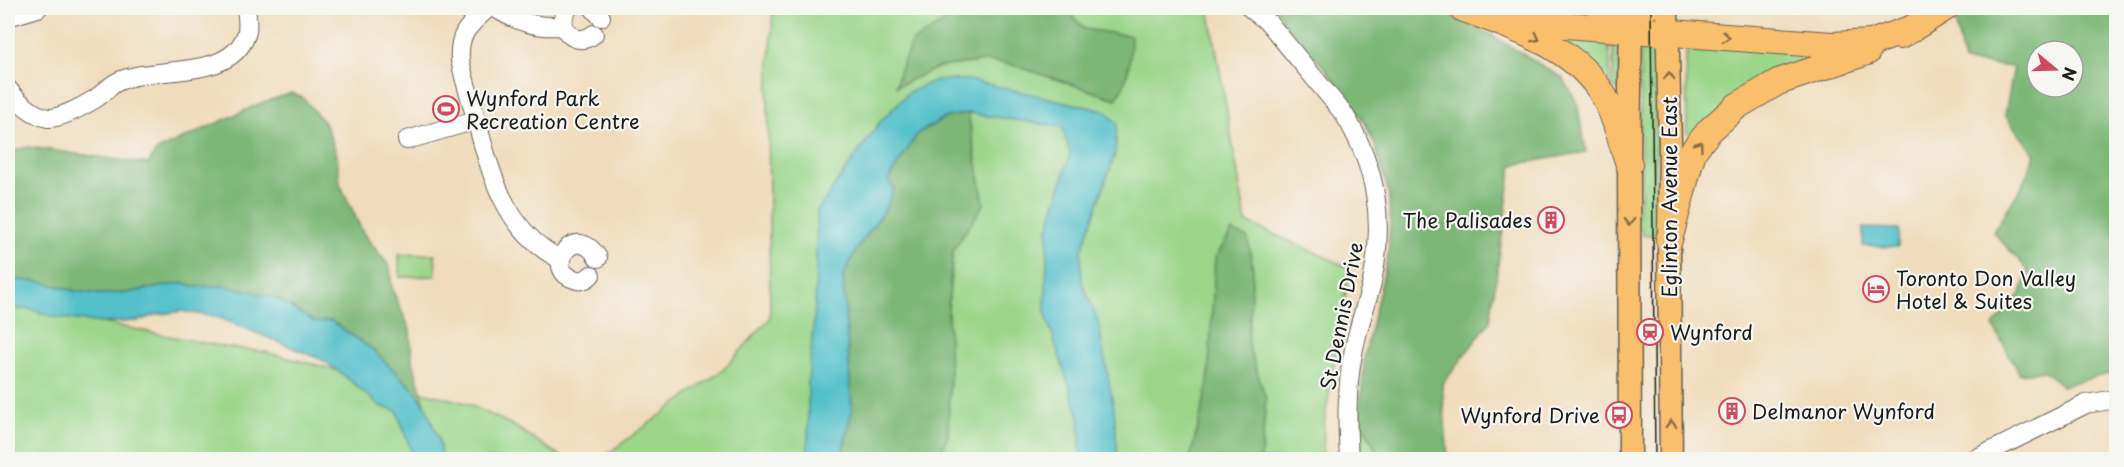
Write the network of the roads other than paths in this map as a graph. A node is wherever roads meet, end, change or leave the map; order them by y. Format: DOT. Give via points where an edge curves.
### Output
graph roads {
  1 [pos="38,8"];
  2 [pos="246,8"];
  3 [pos="488,8"];
  4 [pos="495,8"];
  5 [pos="569,8"];
  6 [pos="1250,8"];
  7 [pos="1462,8"];
  8 [pos="1494,8"];
  9 [pos="1945,8"];
  10 [pos="1634,15"];
  11 [pos="8,17"];
  12 [pos="1667,20"];
  13 [pos="563,26"];
  14 [pos="1913,28"];
  15 [pos="594,34"];
  16 [pos="8,89"];
  17 [pos="476,120"];
  18 [pos="407,140"];
  19 [pos="1629,164"];
  20 [pos="1669,240"];
  21 [pos="598,258"];
  22 [pos="560,259"];
  23 [pos="591,275"];
  24 [pos="2116,399"];
  25 [pos="1349,459"];
  26 [pos="1630,459"];
  27 [pos="1671,459"];
  28 [pos="1973,459"];
  1 -- 11 [label="street"];
  2 -- 16 [label="street" via="247,33 240,47 223,61 117,82 95,99 49,118 26,108"];
  3 -- 17 [label="street" via="466,28 459,50"];
  4 -- 13 [label="street" via="530,25"];
  5 -- 13 [label="street"];
  6 -- 25 [label="street, St Dennis Drive" via="1269,23 1344,114 1370,169 1379,223 1378,251 1353,354 1346,414"];
  7 -- 19 [label="highway, one-way" via="1533,36 1560,51 1587,74 1607,100"];
  8 -- 10 [label="highway" via="1531,15 1552,24"];
  9 -- 14 [label="highway"];
  10 -- 12 [label="highway"];
  10 -- 19 [label="main road, Eglinton Avenue East"];
  12 -- 14 [label="highway, one-way" via="1832,45 1871,42"];
  20 -- 12 [label="main road, Eglinton Avenue East, one-way"];
  13 -- 15 [label="street" via="575,39 584,40"];
  20 -- 14 [label="highway, one-way" via="1693,151 1737,106 1778,82 1873,51"];
  17 -- 18 [label="street"];
  17 -- 22 [label="street" via="494,178 512,216 535,243"];
  19 -- 26 [label="main road, Eglinton Avenue East, one-way"];
  27 -- 20 [label="main road, Eglinton Avenue East, one-way"];
  21 -- 22 [label="street" via="585,244 574,244 565,249"];
  22 -- 23 [label="street" via="568,278 578,281"];
  24 -- 28 [label="street" via="2086,404"];
}
